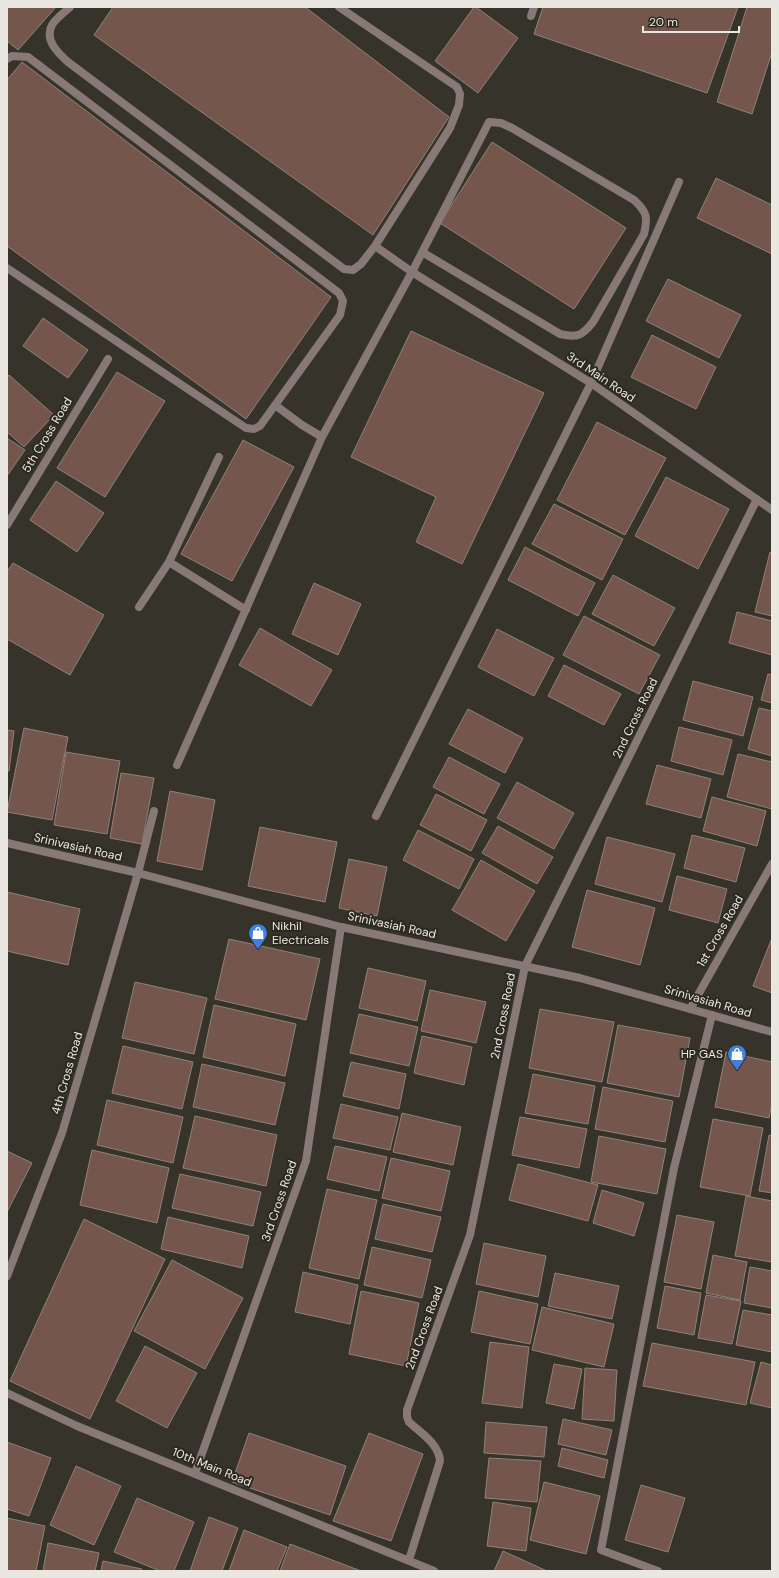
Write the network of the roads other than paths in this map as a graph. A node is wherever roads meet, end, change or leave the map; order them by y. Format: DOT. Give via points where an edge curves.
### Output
graph roads {
  1 [pos="70,7"];
  2 [pos="339,7"];
  3 [pos="534,7"];
  4 [pos="531,16"];
  5 [pos="7,59"];
  6 [pos="680,182"];
  7 [pos="375,246"];
  8 [pos="422,252"];
  9 [pos="7,268"];
  10 [pos="412,272"];
  11 [pos="108,359"];
  12 [pos="592,383"];
  13 [pos="275,405"];
  14 [pos="322,438"];
  15 [pos="219,457"];
  16 [pos="757,499"];
  17 [pos="772,510"];
  18 [pos="7,525"];
  19 [pos="169,562"];
  20 [pos="139,608"];
  21 [pos="246,610"];
  22 [pos="178,765"];
  23 [pos="154,811"];
  24 [pos="376,816"];
  25 [pos="7,843"];
  26 [pos="772,864"];
  27 [pos="138,873"];
  28 [pos="341,927"];
  29 [pos="525,966"];
  30 [pos="690,1009"];
  31 [pos="712,1015"];
  32 [pos="772,1032"];
  33 [pos="7,1276"];
  34 [pos="7,1393"];
  35 [pos="195,1473"];
  36 [pos="409,1560"];
  37 [pos="434,1571"];
  38 [pos="658,1571"];
  1 -- 7 [label="street" via="52,25 50,36 54,50 68,62 344,269 353,270"];
  2 -- 7 [label="street" via="457,87 460,94 450,128"];
  3 -- 4 [label="street"];
  5 -- 13 [label="street" via="12,56 28,57 339,293 343,301 340,315"];
  6 -- 12 [label="street"];
  7 -- 10 [label="street, 3rd Main Road"];
  8 -- 8 [label="street" via="560,334 573,337 587,330 593,322 644,234 647,219 642,207 634,200 512,128 501,123 488,122"];
  8 -- 10 [label="street"];
  9 -- 13 [label="street" via="246,428 254,429 260,426"];
  10 -- 12 [label="street, 3rd Main Road"];
  10 -- 14 [label="street"];
  11 -- 18 [label="street, 5th Cross Road"];
  12 -- 16 [label="street, 3rd Main Road"];
  12 -- 24 [label="street"];
  13 -- 14 [label="street"];
  14 -- 21 [label="street"];
  15 -- 19 [label="street"];
  16 -- 17 [label="street, 3rd Main Road"];
  16 -- 29 [label="street, 2nd Cross Road"];
  19 -- 20 [label="street"];
  19 -- 21 [label="street"];
  21 -- 22 [label="street"];
  23 -- 27 [label="street, 4th Cross Road"];
  25 -- 27 [label="street, Srinivasiah Road"];
  26 -- 30 [label="street, 1st Cross Road"];
  27 -- 28 [label="street, Srinivasiah Road"];
  27 -- 33 [label="street, 4th Cross Road" via="62,1133"];
  28 -- 29 [label="street, Srinivasiah Road"];
  28 -- 35 [label="street, 3rd Cross Road" via="306,1161"];
  29 -- 30 [label="street, Srinivasiah Road" via="580,978"];
  29 -- 36 [label="street, 2nd Cross Road" via="470,1235 407,1410 409,1422 440,1453 440,1461"];
  30 -- 31 [label="street, Srinivasiah Road"];
  31 -- 32 [label="street, Srinivasiah Road"];
  31 -- 38 [label="street" via="674,1168 601,1550"];
  34 -- 35 [label="street, 10th Main Road" via="78,1426"];
  35 -- 36 [label="street, 10th Main Road"];
  36 -- 37 [label="street, 10th Main Road"];
}
